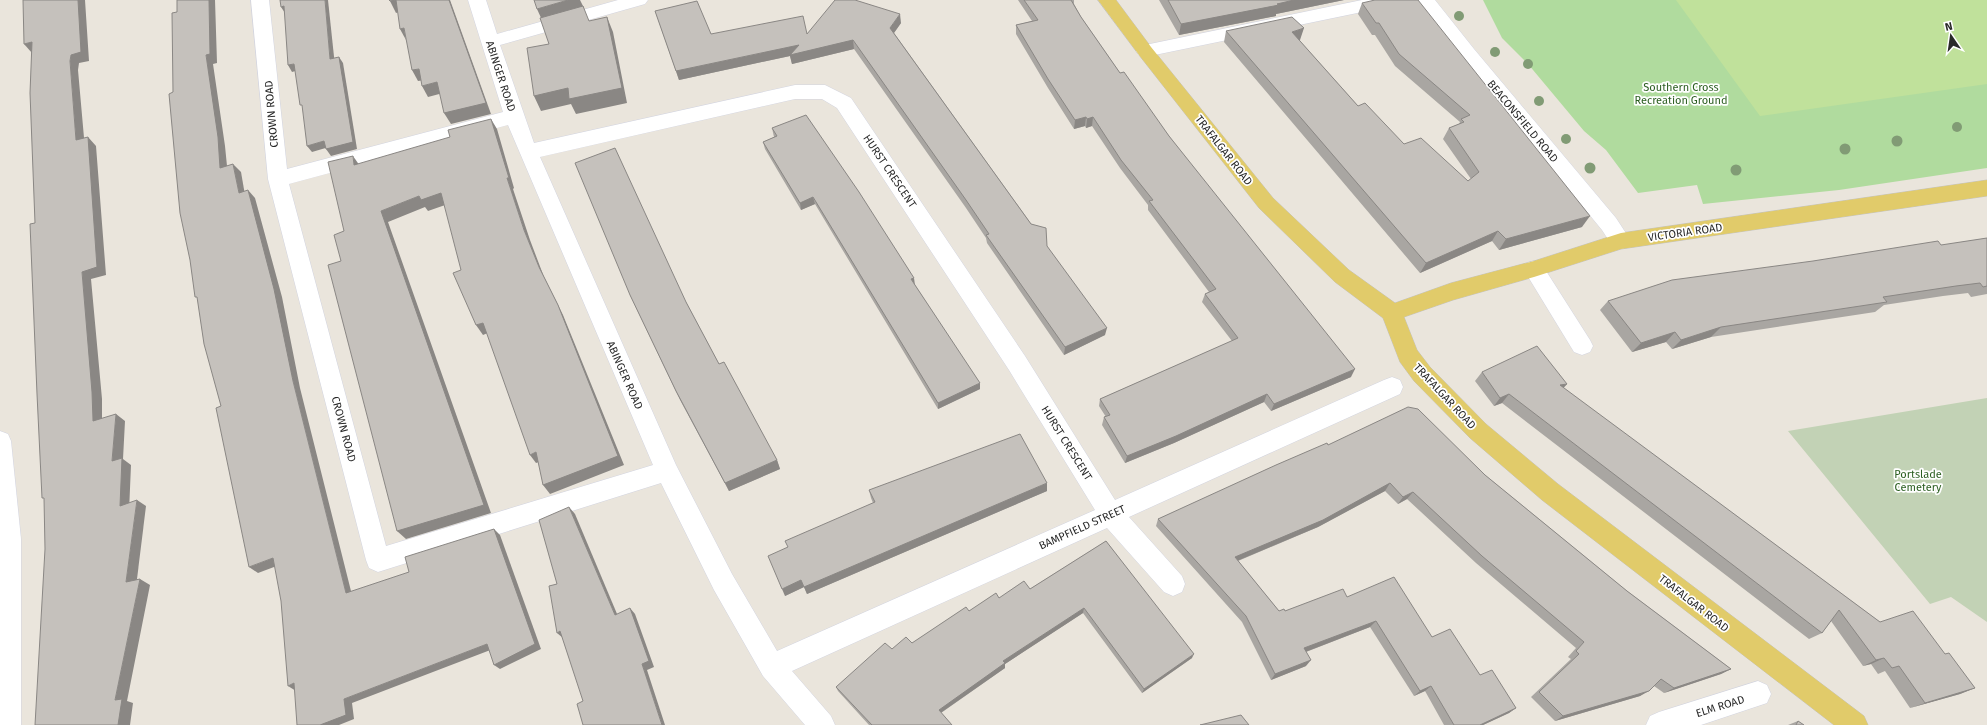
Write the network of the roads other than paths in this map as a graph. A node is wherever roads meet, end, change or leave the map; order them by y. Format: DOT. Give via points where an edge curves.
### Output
graph roads {
  1 [pos="260,0"];
  2 [pos="477,0"];
  3 [pos="639,0"];
  4 [pos="1107,0"];
  5 [pos="1391,0"];
  6 [pos="1426,0"];
  7 [pos="490,42"];
  8 [pos="1145,51"];
  9 [pos="514,116"];
  10 [pos="528,152"];
  11 [pos="278,179"];
  12 [pos="1987,188"];
  13 [pos="1620,241"];
  14 [pos="1534,269"];
  15 [pos="1392,313"];
  16 [pos="1582,346"];
  17 [pos="1392,387"];
  18 [pos="0,441"];
  19 [pos="667,471"];
  20 [pos="1111,514"];
  21 [pos="4,540"];
  22 [pos="1173,584"];
  23 [pos="772,666"];
  24 [pos="1758,694"];
  25 [pos="8,725"];
  26 [pos="822,725"];
  27 [pos="1659,725"];
  28 [pos="1855,725"];
  1 -- 11 [label="street, CROWN ROAD"];
  2 -- 7 [label="street, ABINGER ROAD"];
  3 -- 7 [label="street"];
  4 -- 8 [label="main road, TRAFALGAR ROAD"];
  5 -- 8 [label="street"];
  6 -- 13 [label="street, BEACONSFIELD ROAD" via="1609,224"];
  7 -- 9 [label="street, ABINGER ROAD"];
  8 -- 15 [label="main road, TRAFALGAR ROAD" via="1266,203 1342,276"];
  9 -- 10 [label="street, ABINGER ROAD"];
  9 -- 11 [label="street"];
  10 -- 19 [label="street, ABINGER ROAD"];
  10 -- 20 [label="street, HURST CRESCENT" via="795,92 826,92 844,103 1017,363"];
  11 -- 19 [label="street, CROWN ROAD" via="378,560"];
  12 -- 13 [label="main road, VICTORIA ROAD"];
  13 -- 14 [label="main road, VICTORIA ROAD"];
  14 -- 15 [label="main road, VICTORIA ROAD" via="1452,292"];
  14 -- 16 [label="street"];
  15 -- 28 [label="main road, TRAFALGAR ROAD" via="1408,355 1422,374 1478,430 1550,492"];
  17 -- 20 [label="street, BAMPFIELD STREET"];
  18 -- 21 [label="street"];
  19 -- 23 [label="street, ABINGER ROAD" via="723,582"];
  20 -- 22 [label="street, HURST CRESCENT"];
  20 -- 23 [label="street, BAMPFIELD STREET"];
  21 -- 25 [label="street"];
  23 -- 26 [label="street, ABINGER ROAD"];
  24 -- 27 [label="street, ELM ROAD"];
}
